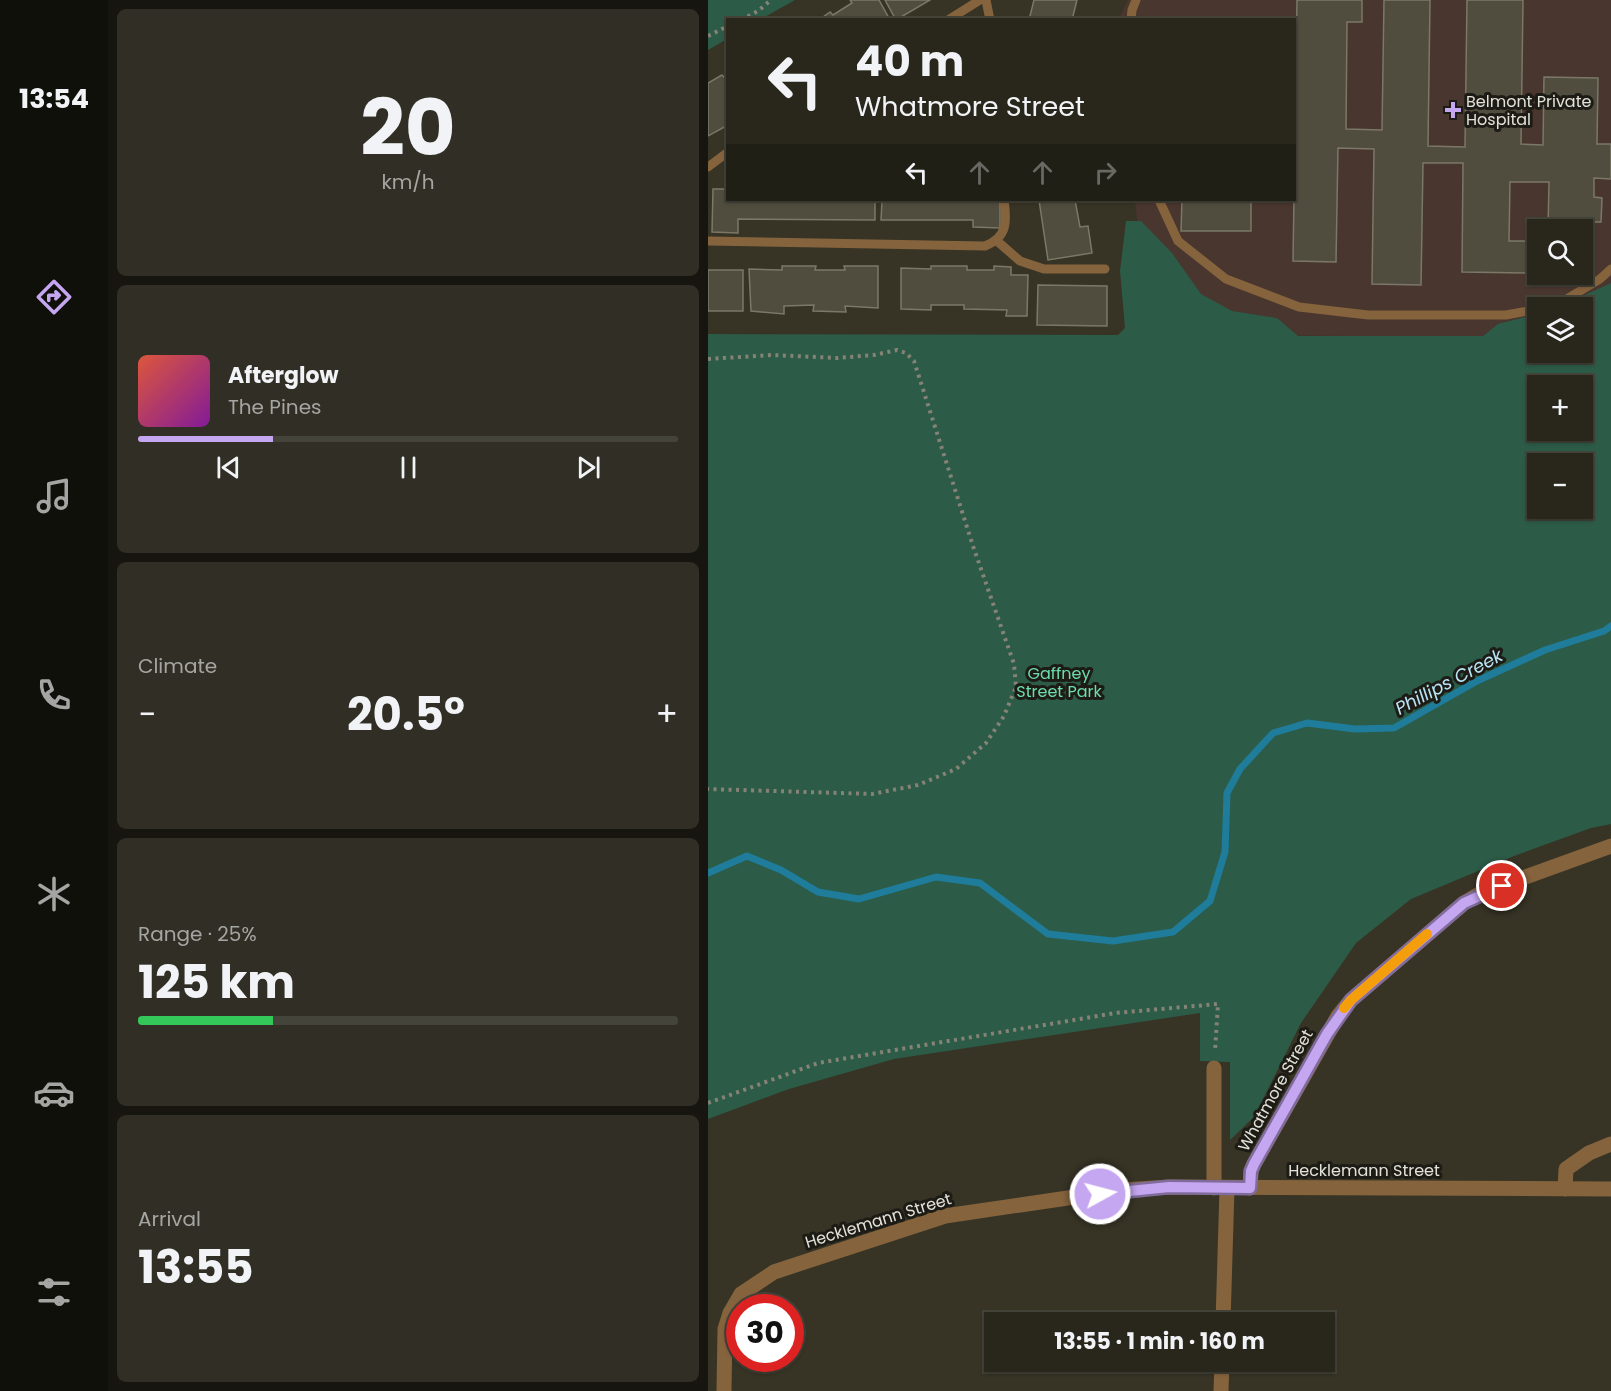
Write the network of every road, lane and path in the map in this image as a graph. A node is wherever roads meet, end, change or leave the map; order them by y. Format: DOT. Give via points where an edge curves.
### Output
graph roads {
  1 [pos="771,0"];
  2 [pos="980,0"];
  3 [pos="986,0"];
  4 [pos="1136,0"];
  5 [pos="745,18"];
  6 [pos="951,18"];
  7 [pos="990,18"];
  8 [pos="1131,18"];
  9 [pos="726,27"];
  10 [pos="708,36"];
  11 [pos="726,154"];
  12 [pos="708,167"];
  13 [pos="1004,201"];
  14 [pos="1159,201"];
  15 [pos="708,241"];
  16 [pos="997,241"];
  17 [pos="1105,269"];
  18 [pos="1611,269"];
  19 [pos="1570,297"];
  20 [pos="1527,311"];
  21 [pos="708,359"];
  22 [pos="708,789"];
  23 [pos="1611,846"];
  24 [pos="1214,1068"];
  25 [pos="708,1103"];
  26 [pos="1611,1144"];
  27 [pos="1220,1188"];
  28 [pos="1250,1188"];
  29 [pos="1565,1189"];
  30 [pos="1611,1189"];
  31 [pos="1223,1312"];
  32 [pos="1222,1372"];
  33 [pos="724,1391"];
  34 [pos="1221,1391"];
  1 -- 5 [label="path"];
  2 -- 6 [label="lane"];
  3 -- 7 [label="lane"];
  4 -- 8 [label="lane"];
  9 -- 10 [label="path"];
  11 -- 12 [label="lane"];
  13 -- 16 [label="lane" via="1007,217"];
  14 -- 20 [label="lane" via="1178,241 1218,273 1299,307 1368,315 1506,315"];
  15 -- 16 [label="lane" via="985,246"];
  16 -- 17 [label="lane" via="1020,261 1044,269"];
  18 -- 19 [label="lane"];
  21 -- 22 [label="path" via="772,355 838,358 897,350 914,361 1014,664 1016,687 1004,716 986,743 956,769 918,784 872,794"];
  23 -- 28 [label="street, Whatmore Street" via="1464,903 1351,1000 1327,1034 1254,1164"];
  24 -- 25 [label="path" via="1218,1004 1114,1013 818,1063"];
  24 -- 27 [label="street"];
  26 -- 29 [label="street" via="1566,1169"];
  27 -- 28 [label="street, Hecklemann Street"];
  27 -- 31 [label="street"];
  27 -- 33 [label="street, Hecklemann Street" via="1122,1190 945,1216 774,1272 741,1294 730,1313 725,1329"];
  28 -- 29 [label="street, Hecklemann Street"];
  29 -- 30 [label="street, Hecklemann Street"];
  32 -- 34 [label="street"];
}
